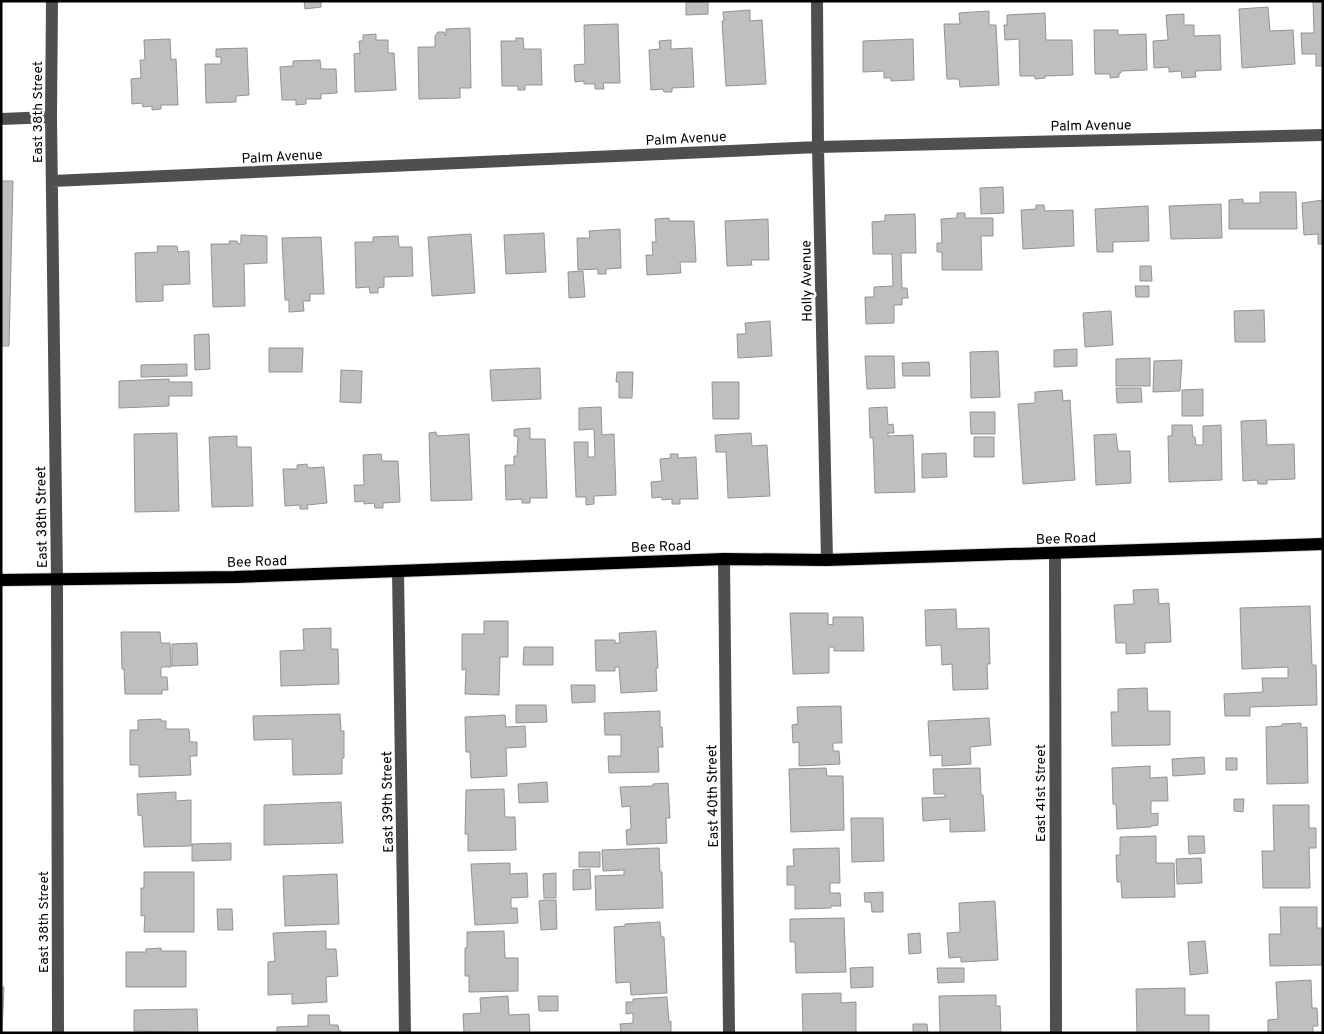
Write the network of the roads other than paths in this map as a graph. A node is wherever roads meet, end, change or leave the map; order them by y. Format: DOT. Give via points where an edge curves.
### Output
graph roads {
  1 [pos="52,1"];
  2 [pos="817,1"];
  3 [pos="51,118"];
  4 [pos="1,119"];
  5 [pos="1323,135"];
  6 [pos="818,147"];
  7 [pos="52,182"];
  8 [pos="1323,544"];
  9 [pos="1055,554"];
  10 [pos="724,559"];
  11 [pos="827,560"];
  12 [pos="398,571"];
  13 [pos="1,580"];
  14 [pos="57,581"];
  15 [pos="58,1033"];
  16 [pos="405,1033"];
  17 [pos="729,1033"];
  18 [pos="1056,1033"];
  1 -- 3 [label="street, East 38th Street"];
  2 -- 6 [label="street, Holly Avenue"];
  3 -- 4 [label="street"];
  3 -- 7 [label="street, East 38th Street"];
  5 -- 6 [label="street, Palm Avenue"];
  6 -- 7 [label="street, Palm Avenue"];
  6 -- 11 [label="street, Holly Avenue"];
  7 -- 14 [label="street, East 38th Street"];
  8 -- 9 [label="main road, Bee Road"];
  9 -- 11 [label="main road, Bee Road"];
  9 -- 18 [label="street, East 41st Street"];
  10 -- 11 [label="main road, Bee Road"];
  10 -- 12 [label="main road, Bee Road"];
  10 -- 17 [label="street, East 40th Street"];
  12 -- 14 [label="main road, Bee Road"];
  12 -- 16 [label="street, East 39th Street"];
  13 -- 14 [label="main road, Bee Road"];
  14 -- 15 [label="street, East 38th Street"];
}
